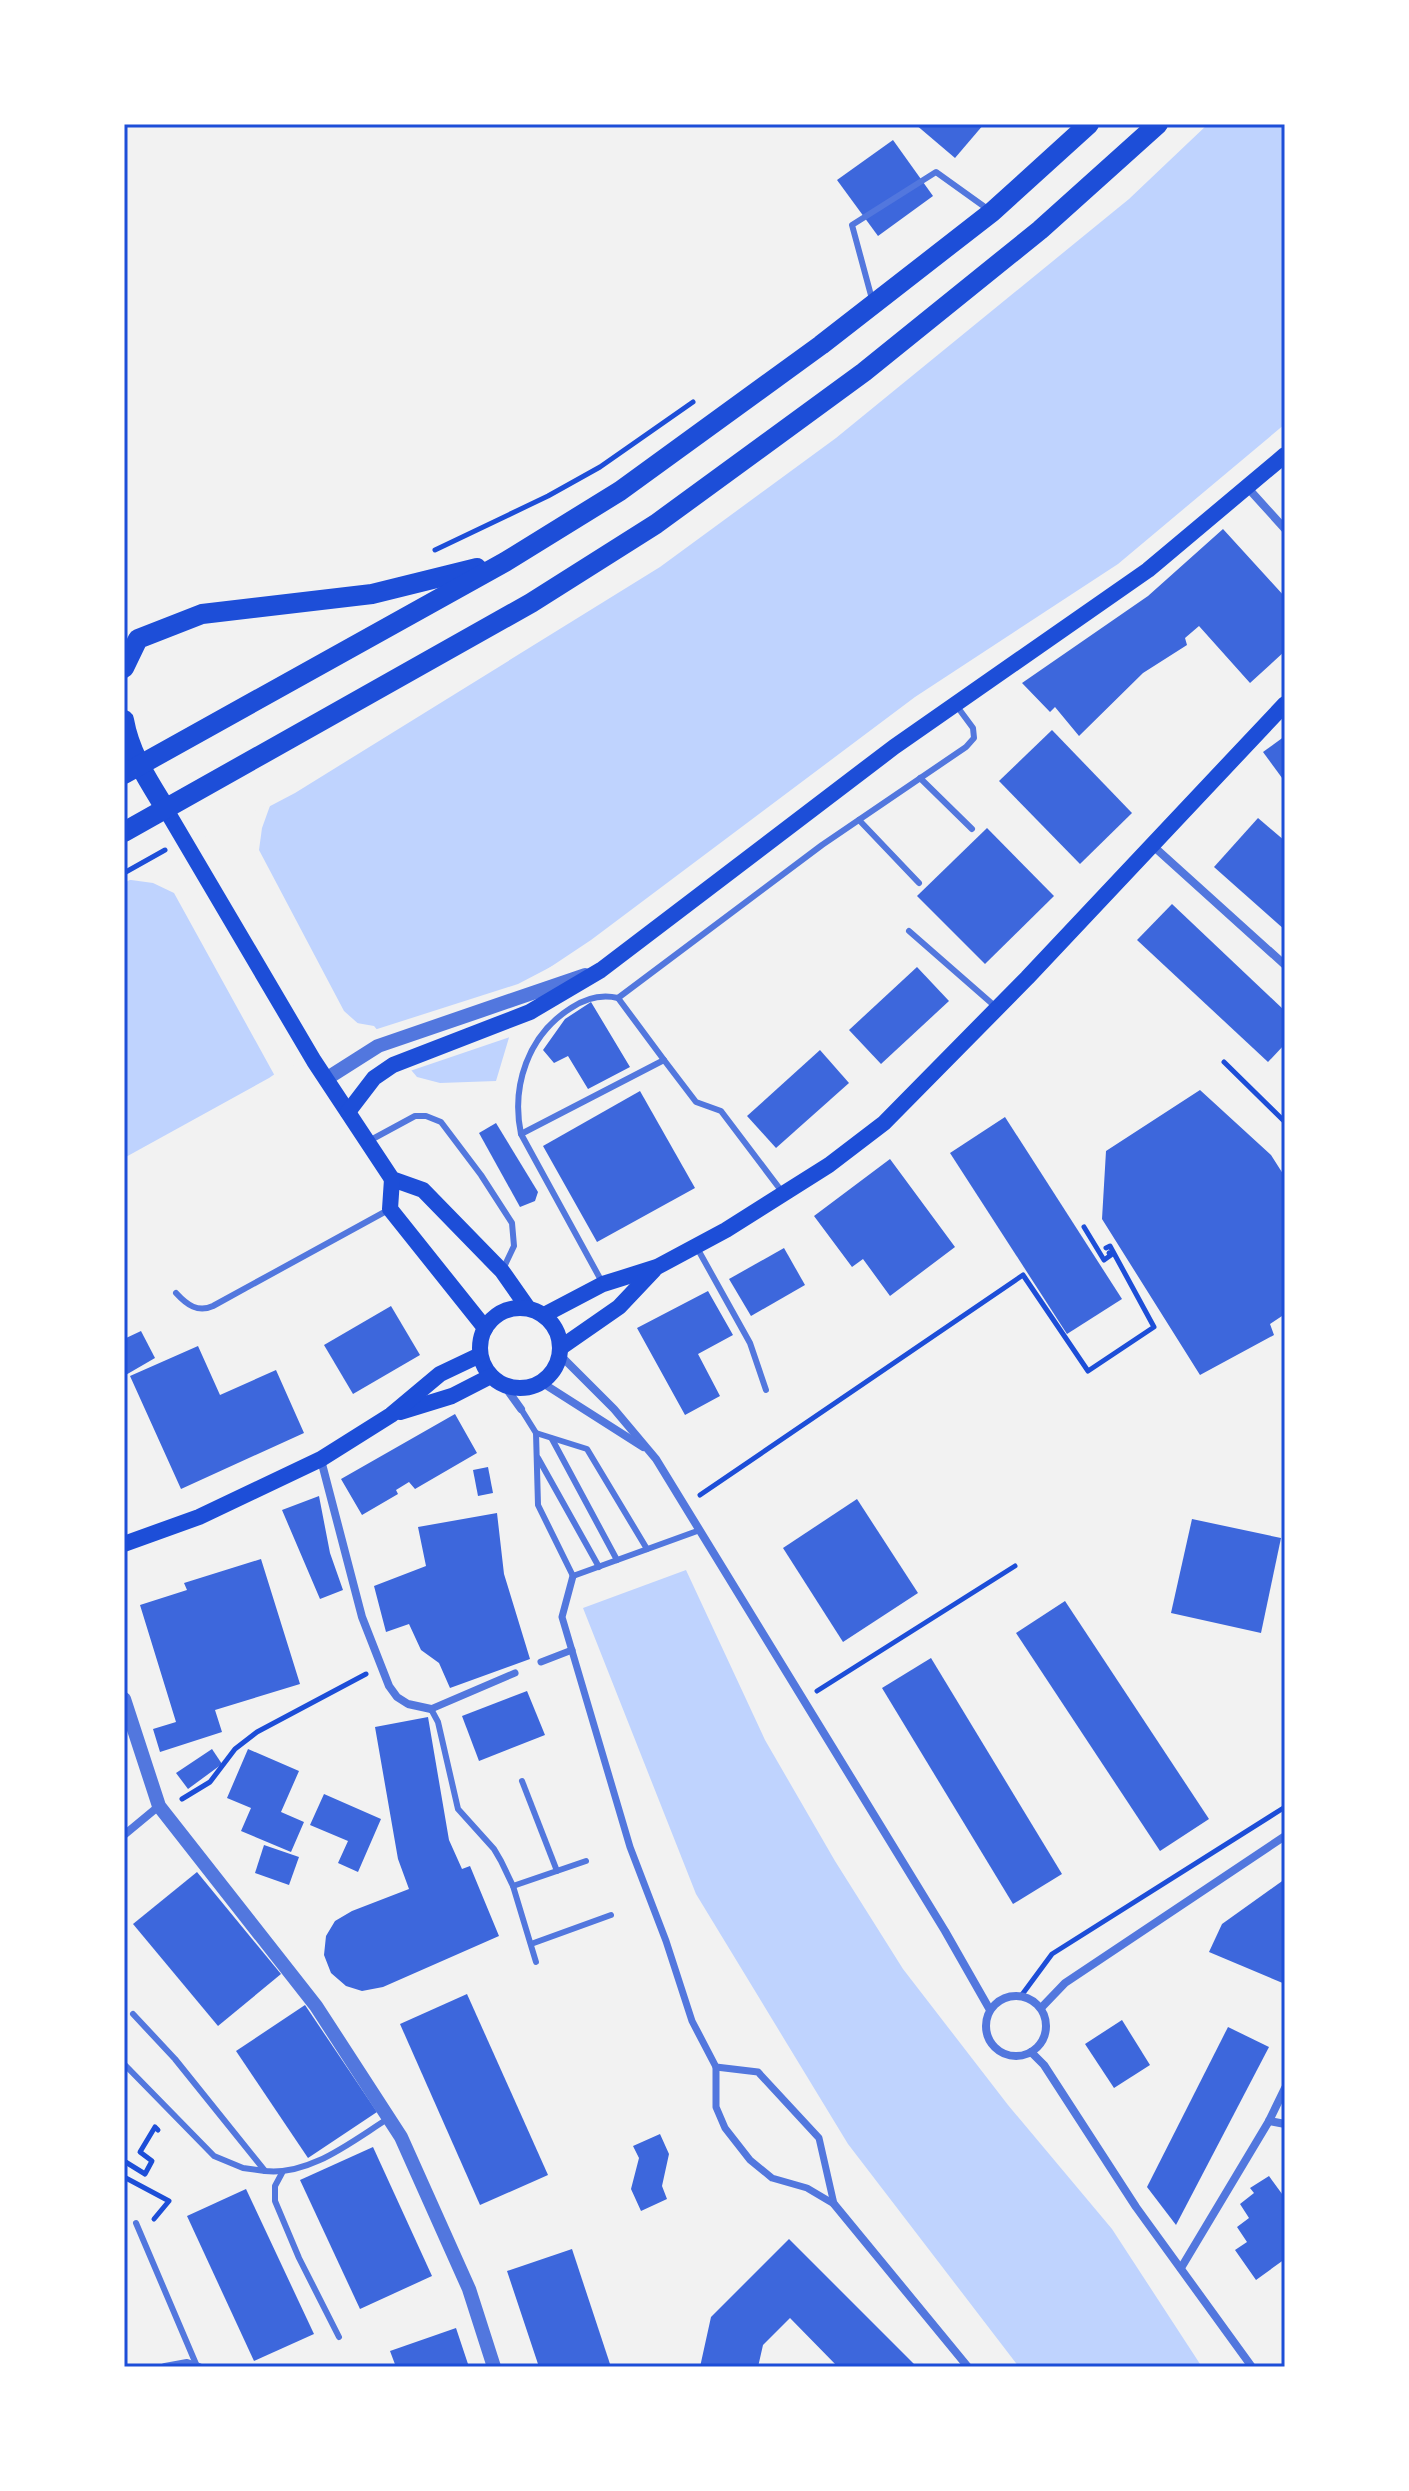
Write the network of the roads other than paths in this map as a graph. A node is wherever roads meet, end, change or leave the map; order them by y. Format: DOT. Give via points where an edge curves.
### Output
graph roads {
  1 [pos="1089,124"];
  2 [pos="1158,124"];
  3 [pos="992,212"];
  4 [pos="874,305"];
  5 [pos="1285,455"];
  6 [pos="1247,487"];
  7 [pos="1285,529"];
  8 [pos="505,562"];
  9 [pos="124,668"];
  10 [pos="1285,704"];
  11 [pos="956,705"];
  12 [pos="124,720"];
  13 [pos="132,770"];
  14 [pos="920,778"];
  15 [pos="165,808"];
  16 [pos="859,820"];
  17 [pos="972,829"];
  18 [pos="124,832"];
  19 [pos="1151,845"];
  20 [pos="919,883"];
  21 [pos="909,931"];
  22 [pos="1285,965"];
  23 [pos="601,970"];
  24 [pos="618,998"];
  25 [pos="997,1008"];
  26 [pos="664,1060"];
  27 [pos="326,1079"];
  28 [pos="348,1112"];
  29 [pos="521,1134"];
  30 [pos="367,1142"];
  31 [pos="392,1179"];
  32 [pos="783,1193"];
  33 [pos="390,1209"];
  34 [pos="696,1246"];
  35 [pos="657,1267"];
  36 [pos="502,1271"];
  37 [pos="603,1284"];
  38 [pos="176,1293"];
  39 [pos="536,1312"];
  40 [pos="485,1328"];
  41 [pos="560,1352"];
  42 [pos="480,1355"];
  43 [pos="497,1380"];
  44 [pos="541,1382"];
  45 [pos="766,1390"];
  46 [pos="521,1409"];
  47 [pos="391,1415"];
  48 [pos="536,1433"];
  49 [pos="552,1439"];
  50 [pos="650,1452"];
  51 [pos="537,1456"];
  52 [pos="321,1459"];
  53 [pos="700,1530"];
  54 [pos="124,1544"];
  55 [pos="647,1549"];
  56 [pos="617,1560"];
  57 [pos="599,1567"];
  58 [pos="573,1576"];
  59 [pos="572,1650"];
  60 [pos="541,1662"];
  61 [pos="515,1673"];
  62 [pos="124,1699"];
  63 [pos="431,1709"];
  64 [pos="522,1781"];
  65 [pos="159,1806"];
  66 [pos="124,1835"];
  67 [pos="1282,1838"];
  68 [pos="586,1861"];
  69 [pos="557,1871"];
  70 [pos="513,1886"];
  71 [pos="611,1915"];
  72 [pos="531,1944"];
  73 [pos="536,1962"];
  74 [pos="1041,2008"];
  75 [pos="990,2010"];
  76 [pos="133,2014"];
  77 [pos="1031,2052"];
  78 [pos="124,2064"];
  79 [pos="716,2067"];
  80 [pos="1285,2088"];
  81 [pos="389,2118"];
  82 [pos="1269,2121"];
  83 [pos="1285,2124"];
  84 [pos="265,2171"];
  85 [pos="282,2173"];
  86 [pos="834,2204"];
  87 [pos="136,2223"];
  88 [pos="1181,2268"];
  89 [pos="339,2337"];
  90 [pos="198,2366"];
  91 [pos="165,2367"];
  92 [pos="494,2367"];
  93 [pos="968,2367"];
  94 [pos="1252,2367"];
  1 -- 3 [label="main road"];
  2 -- 15 [label="main road" via="1040,230 864,372 656,524 531,603"];
  3 -- 4 [label="main road"];
  3 -- 4 [label="lane" via="936,172 852,225"];
  4 -- 8 [label="main road" via="620,491"];
  5 -- 6 [label="main road"];
  6 -- 7 [label="street"];
  6 -- 11 [label="main road" via="1148,570"];
  8 -- 9 [label="main road" via="372,594 202,614 138,639"];
  8 -- 13 [label="main road"];
  10 -- 19 [label="main road"];
  11 -- 14 [label="lane" via="974,738"];
  11 -- 23 [label="main road"];
  12 -- 13 [label="main road"];
  13 -- 15 [label="main road"];
  14 -- 16 [label="lane"];
  14 -- 17 [label="lane"];
  15 -- 18 [label="main road"];
  15 -- 27 [label="main road"];
  16 -- 20 [label="lane"];
  16 -- 24 [label="lane"];
  19 -- 22 [label="street"];
  19 -- 25 [label="main road"];
  21 -- 25 [label="lane"];
  23 -- 27 [label="street" via="378,1046"];
  23 -- 28 [label="main road" via="530,1012 393,1065 374,1078"];
  24 -- 26 [label="lane"];
  24 -- 29 [label="lane" via="589,998 541,1032 526,1061 518,1107"];
  25 -- 32 [label="main road" via="884,1123"];
  26 -- 29 [label="lane"];
  26 -- 32 [label="lane" via="696,1102 721,1111"];
  27 -- 28 [label="main road"];
  28 -- 30 [label="main road"];
  29 -- 37 [label="lane"];
  30 -- 31 [label="main road"];
  30 -- 36 [label="lane" via="415,1116 441,1122 512,1223 514,1246"];
  31 -- 33 [label="main road"];
  31 -- 36 [label="main road" via="423,1190"];
  32 -- 34 [label="main road"];
  33 -- 38 [label="lane" via="205,1310"];
  33 -- 40 [label="main road"];
  34 -- 35 [label="main road"];
  34 -- 45 [label="lane" via="750,1343"];
  35 -- 37 [label="main road"];
  35 -- 41 [label="main road" via="619,1307"];
  36 -- 39 [label="main road"];
  37 -- 39 [label="main road"];
  39 -- 40 [label="main road" via="503,1311"];
  39 -- 41 [label="main road" via="557,1330"];
  40 -- 42 [label="main road"];
  41 -- 44 [label="main road" via="553,1371"];
  41 -- 50 [label="street"];
  42 -- 43 [label="main road"];
  42 -- 47 [label="main road" via="440,1374"];
  43 -- 44 [label="main road" via="522,1388"];
  43 -- 46 [label="street"];
  43 -- 47 [label="main road"];
  44 -- 50 [label="street"];
  46 -- 48 [label="lane"];
  47 -- 52 [label="main road"];
  48 -- 49 [label="lane"];
  48 -- 51 [label="lane"];
  49 -- 55 [label="lane" via="587,1449"];
  49 -- 56 [label="lane"];
  50 -- 53 [label="street"];
  51 -- 57 [label="lane"];
  51 -- 58 [label="lane" via="538,1505"];
  52 -- 54 [label="main road" via="199,1517"];
  52 -- 63 [label="street" via="362,1617 389,1686 408,1704"];
  53 -- 55 [label="lane"];
  53 -- 75 [label="street"];
  55 -- 56 [label="lane"];
  56 -- 57 [label="lane"];
  57 -- 58 [label="lane"];
  58 -- 59 [label="street" via="562,1617"];
  59 -- 60 [label="street"];
  59 -- 79 [label="street" via="630,1847 692,2021"];
  61 -- 63 [label="street"];
  62 -- 65 [label="street"];
  63 -- 70 [label="lane" via="458,1809 494,1849"];
  64 -- 69 [label="lane"];
  65 -- 66 [label="street"];
  65 -- 81 [label="street" via="316,2006"];
  67 -- 74 [label="street" via="1065,1983"];
  68 -- 69 [label="lane"];
  69 -- 70 [label="lane"];
  70 -- 72 [label="lane"];
  71 -- 72 [label="lane"];
  72 -- 73 [label="lane"];
  74 -- 75 [label="street" via="1021,1996 1005,1997"];
  74 -- 77 [label="street" via="1047,2028"];
  75 -- 77 [label="street" via="986,2029 994,2047 1012,2056"];
  76 -- 84 [label="lane"];
  77 -- 88 [label="street"];
  78 -- 84 [label="lane" via="214,2156"];
  79 -- 86 [label="street" via="716,2107 750,2160 772,2178 807,2188"];
  79 -- 86 [label="street" via="758,2072 819,2138"];
  80 -- 82 [label="street"];
  81 -- 85 [label="lane" via="327,2156"];
  81 -- 92 [label="street" via="469,2289"];
  82 -- 83 [label="street"];
  82 -- 88 [label="street"];
  84 -- 85 [label="lane"];
  85 -- 89 [label="lane" via="275,2201"];
  86 -- 93 [label="street"];
  87 -- 90 [label="lane"];
  88 -- 94 [label="street"];
  90 -- 91 [label="street"];
}
